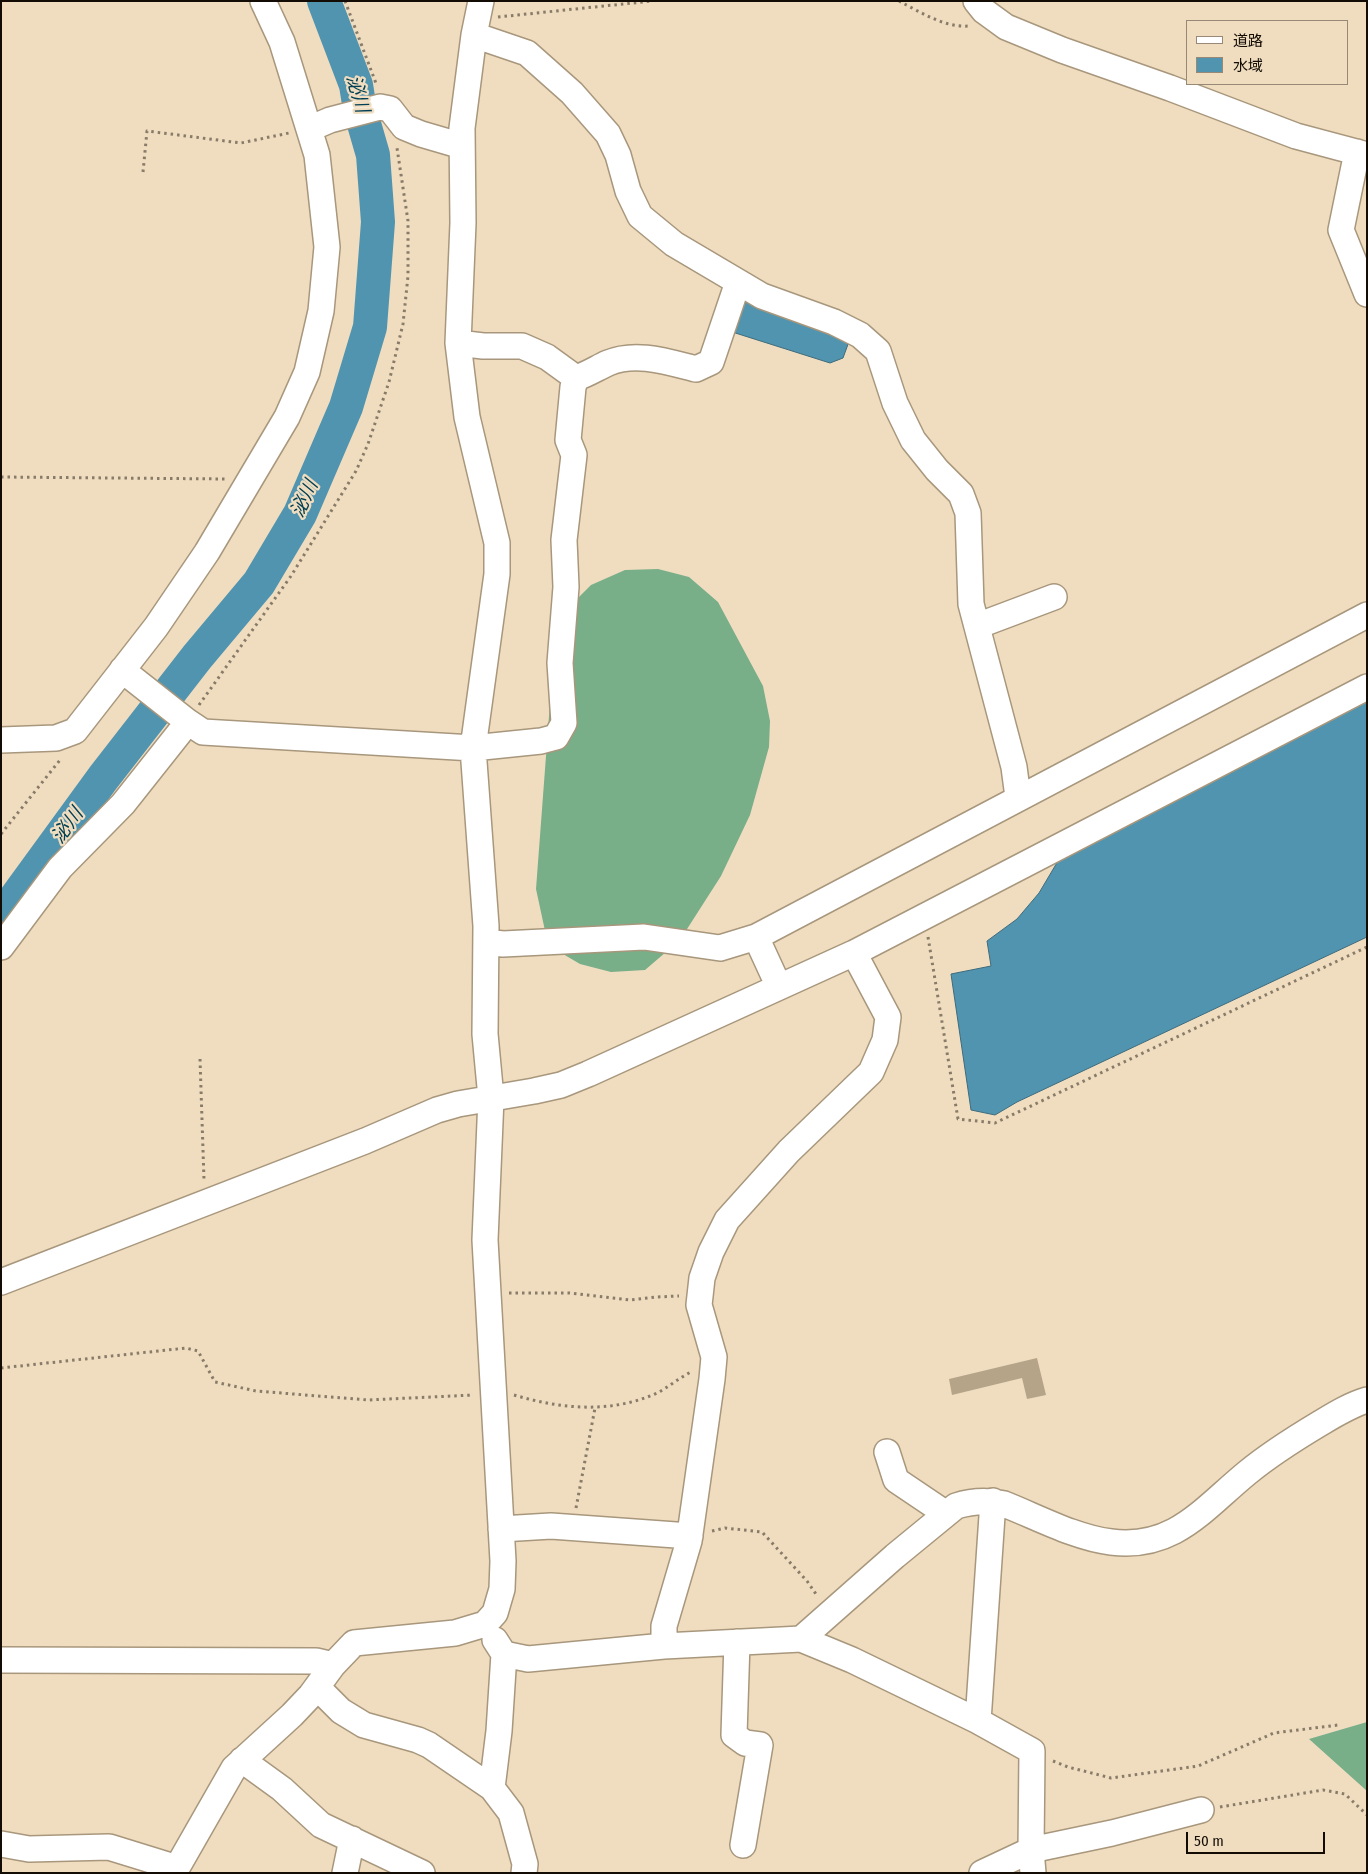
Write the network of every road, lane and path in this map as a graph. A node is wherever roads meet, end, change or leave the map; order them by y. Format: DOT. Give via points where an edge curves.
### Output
graph roads {
  1 [pos="264,1"];
  2 [pos="345,1"];
  3 [pos="652,1"];
  4 [pos="899,1"];
  5 [pos="976,1"];
  6 [pos="478,17"];
  7 [pos="996,19"];
  8 [pos="385,108"];
  9 [pos="319,124"];
  10 [pos="396,144"];
  11 [pos="462,146"];
  12 [pos="1362,154"];
  13 [pos="143,172"];
  14 [pos="738,282"];
  15 [pos="1367,294"];
  16 [pos="458,343"];
  17 [pos="576,378"];
  18 [pos="1,477"];
  19 [pos="251,479"];
  20 [pos="1054,597"];
  21 [pos="1367,615"];
  22 [pos="977,626"];
  23 [pos="128,674"];
  24 [pos="1367,687"];
  25 [pos="183,718"];
  26 [pos="66,734"];
  27 [pos="1,740"];
  28 [pos="473,748"];
  29 [pos="1018,797"];
  30 [pos="1,834"];
  31 [pos="925,916"];
  32 [pos="756,937"];
  33 [pos="486,942"];
  34 [pos="1,947"];
  35 [pos="1367,947"];
  36 [pos="854,953"];
  37 [pos="779,987"];
  38 [pos="200,1059"];
  39 [pos="491,1098"];
  40 [pos="205,1203"];
  41 [pos="1,1282"];
  42 [pos="488,1293"];
  43 [pos="700,1298"];
  44 [pos="714,1357"];
  45 [pos="1,1368"];
  46 [pos="494,1394"];
  47 [pos="1367,1400"];
  48 [pos="595,1408"];
  49 [pos="886,1452"];
  50 [pos="993,1501"];
  51 [pos="945,1513"];
  52 [pos="576,1528"];
  53 [pos="501,1529"];
  54 [pos="690,1536"];
  55 [pos="829,1614"];
  56 [pos="485,1624"];
  57 [pos="801,1639"];
  58 [pos="737,1642"];
  59 [pos="664,1646"];
  60 [pos="504,1654"];
  61 [pos="1,1660"];
  62 [pos="333,1665"];
  63 [pos="317,1687"];
  64 [pos="978,1720"];
  65 [pos="1338,1725"];
  66 [pos="1032,1751"];
  67 [pos="242,1760"];
  68 [pos="492,1788"];
  69 [pos="1201,1810"];
  70 [pos="1367,1815"];
  71 [pos="352,1839"];
  72 [pos="1,1844"];
  73 [pos="743,1845"];
  74 [pos="1032,1862"];
  75 [pos="176,1870"];
  76 [pos="345,1873"];
  77 [pos="422,1873"];
  78 [pos="524,1873"];
  79 [pos="982,1873"];
  1 -- 9 [label="street"];
  2 -- 8 [label="path"];
  3 -- 6 [label="path"];
  4 -- 7 [label="path" via="958,27 977,26"];
  5 -- 7 [label="street"];
  6 -- 11 [label="street"];
  6 -- 14 [label="street" via="527,53 572,93 608,134 640,216 674,244"];
  7 -- 12 [label="street" via="1006,27 1062,50 1296,136"];
  8 -- 9 [label="street"];
  8 -- 11 [label="street" via="404,127"];
  9 -- 13 [label="path" via="241,143 147,131"];
  9 -- 19 [label="street" via="317,155 327,247 321,311 307,372 287,417"];
  10 -- 25 [label="path" via="408,221 408,276 403,324 368,444 356,472 291,576"];
  11 -- 16 [label="street" via="463,224"];
  12 -- 15 [label="street" via="1341,230"];
  14 -- 17 [label="street" via="711,362 696,370 658,359 629,358 609,362"];
  14 -- 22 [label="street" via="762,296 834,322 860,335 878,351 895,403 913,440 961,494 968,513 971,604"];
  16 -- 17 [label="street" via="522,346 547,357"];
  16 -- 28 [label="street" via="468,417 497,543 497,574"];
  17 -- 28 [label="street" via="568,440 574,455 564,540 566,587 560,663 564,723 556,737 541,742"];
  18 -- 19 [label="path"];
  19 -- 23 [label="street"];
  20 -- 22 [label="street"];
  21 -- 29 [label="street"];
  22 -- 29 [label="street" via="1014,768"];
  23 -- 25 [label="street"];
  23 -- 26 [label="street"];
  24 -- 31 [label="street"];
  25 -- 28 [label="street" via="203,732"];
  25 -- 34 [label="street" via="122,804 60,868"];
  26 -- 27 [label="street"];
  26 -- 30 [label="path" via="68,750"];
  28 -- 33 [label="street"];
  29 -- 32 [label="street"];
  31 -- 35 [label="path" via="958,1119 995,1123"];
  31 -- 36 [label="street"];
  32 -- 33 [label="street" via="720,948 644,937 503,944"];
  32 -- 37 [label="street"];
  33 -- 39 [label="street" via="485,1034"];
  36 -- 37 [label="street"];
  36 -- 43 [label="street" via="888,1017 882,1048 871,1072 789,1151 727,1220 711,1252 702,1278"];
  37 -- 39 [label="street" via="561,1085"];
  38 -- 40 [label="path"];
  39 -- 40 [label="street" via="437,1110"];
  39 -- 42 [label="street" via="485,1240"];
  40 -- 41 [label="street"];
  42 -- 43 [label="path" via="569,1293 630,1300 656,1296"];
  42 -- 46 [label="street"];
  43 -- 44 [label="street"];
  44 -- 48 [label="path" via="658,1392 632,1402"];
  44 -- 54 [label="street"];
  45 -- 46 [label="path" via="186,1348 198,1351 215,1382 256,1391 368,1400"];
  46 -- 48 [label="path" via="505,1393"];
  46 -- 53 [label="street"];
  47 -- 50 [label="street" via="1284,1444 1193,1520 1157,1539 1126,1543 1093,1539"];
  48 -- 52 [label="path" via="576,1501"];
  49 -- 51 [label="street" via="896,1480"];
  50 -- 51 [label="street" via="966,1503"];
  50 -- 64 [label="street"];
  51 -- 55 [label="street"];
  52 -- 53 [label="street"];
  52 -- 54 [label="street"];
  53 -- 56 [label="street" via="502,1589 495,1613"];
  54 -- 55 [label="path" via="725,1528 762,1532 807,1582"];
  54 -- 59 [label="street" via="664,1626"];
  55 -- 57 [label="street"];
  56 -- 60 [label="street"];
  56 -- 62 [label="street" via="455,1633 354,1643"];
  57 -- 58 [label="street"];
  57 -- 64 [label="street"];
  58 -- 59 [label="street"];
  58 -- 73 [label="street" via="734,1735 745,1743 760,1745"];
  59 -- 60 [label="street" via="528,1659"];
  60 -- 68 [label="street"];
  61 -- 62 [label="street" via="316,1660"];
  62 -- 63 [label="street"];
  63 -- 67 [label="street" via="292,1716"];
  63 -- 68 [label="street" via="341,1711 364,1725 429,1745"];
  64 -- 66 [label="street"];
  65 -- 66 [label="path" via="1274,1733 1198,1766 1111,1778 1068,1768"];
  66 -- 74 [label="street"];
  67 -- 71 [label="street" via="282,1789 321,1825"];
  67 -- 75 [label="street" via="234,1768"];
  68 -- 78 [label="street" via="511,1812 525,1864"];
  69 -- 70 [label="path" via="1323,1790 1345,1794"];
  69 -- 74 [label="street" via="1112,1833"];
  71 -- 76 [label="street"];
  71 -- 77 [label="street"];
  72 -- 75 [label="street" via="29,1849 109,1846"];
  74 -- 79 [label="street"];
}
